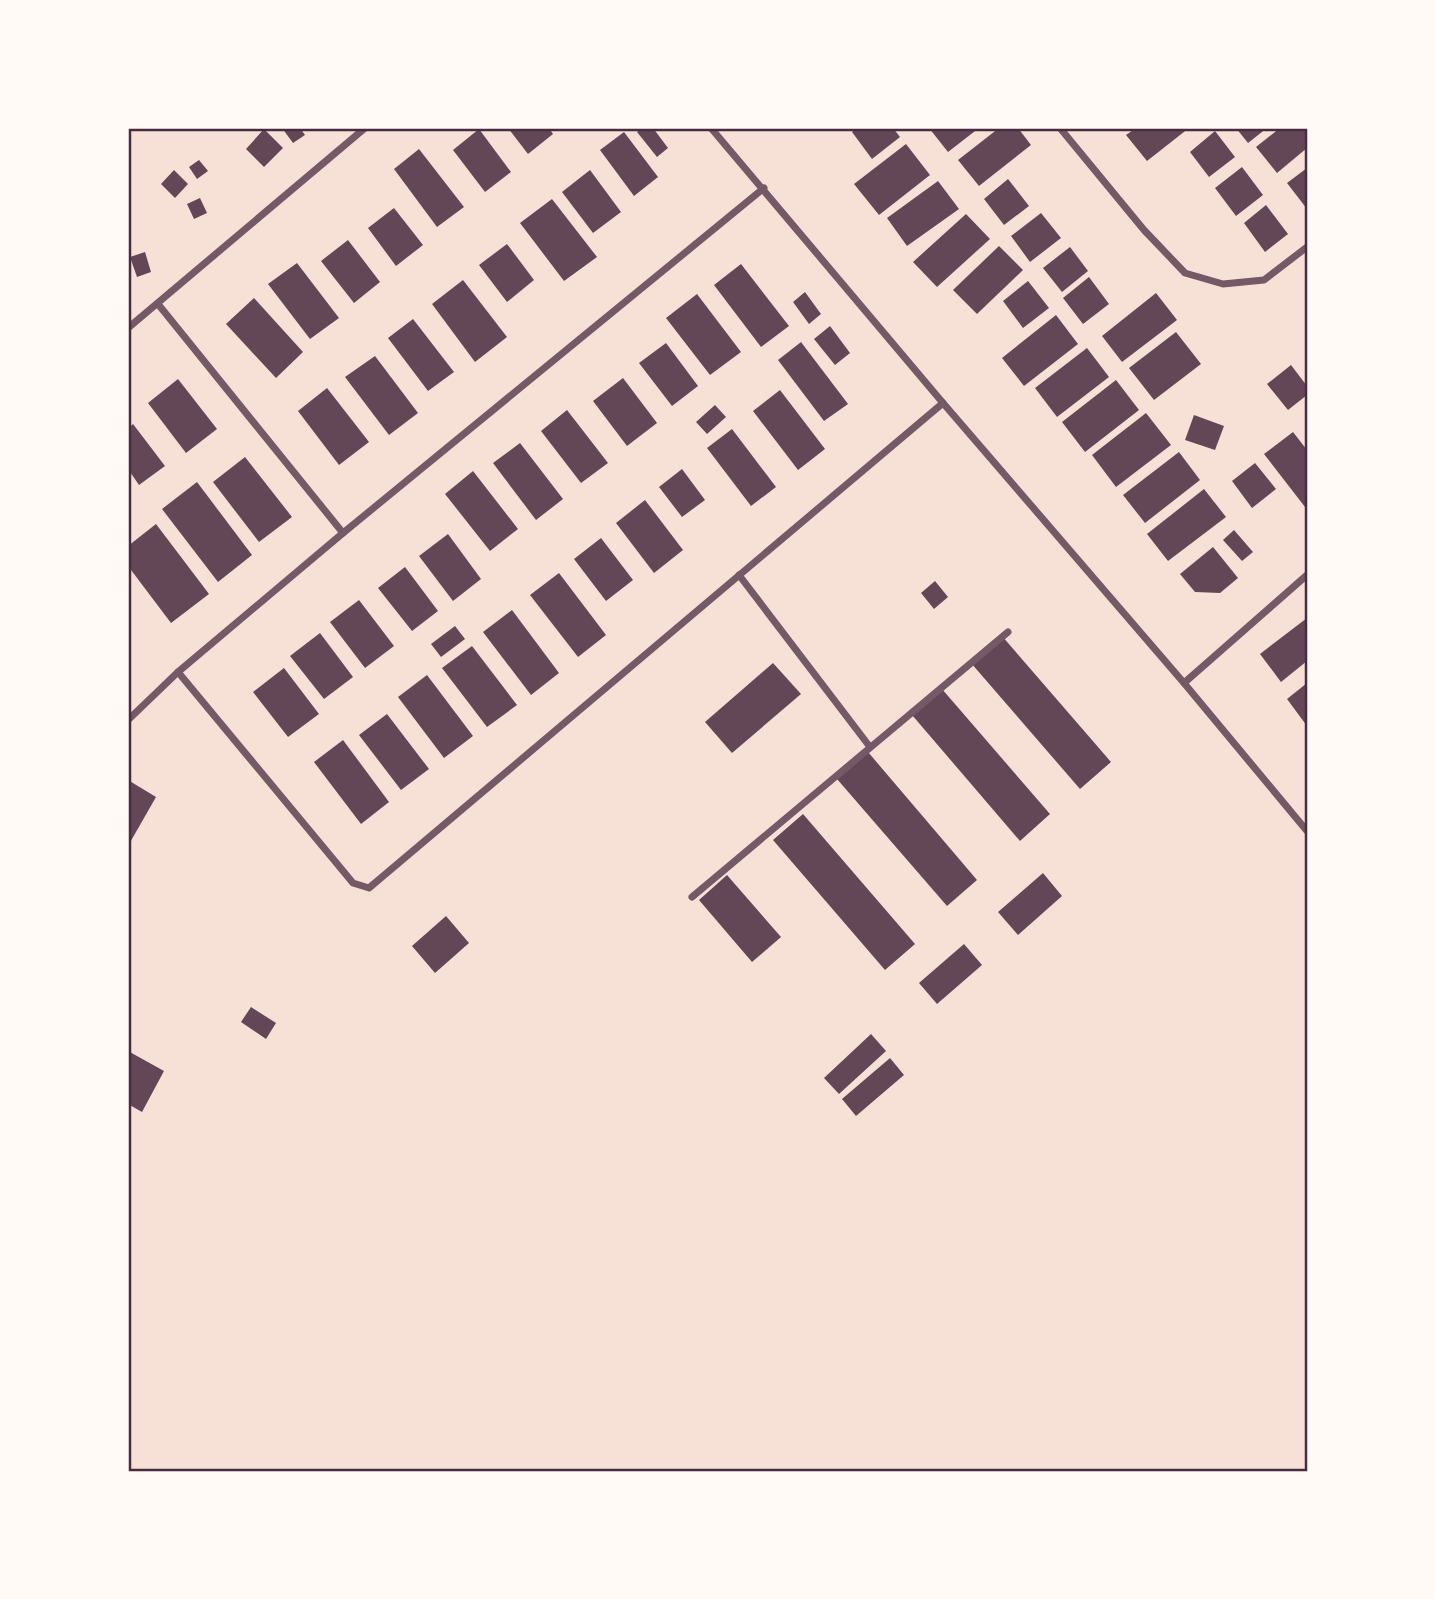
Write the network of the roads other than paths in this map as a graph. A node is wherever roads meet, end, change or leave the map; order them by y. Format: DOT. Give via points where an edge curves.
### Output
graph roads {
  1 [pos="365,128"];
  2 [pos="711,128"];
  3 [pos="1060,128"];
  4 [pos="764,188"];
  5 [pos="1307,247"];
  6 [pos="158,304"];
  7 [pos="128,328"];
  8 [pos="943,403"];
  9 [pos="343,533"];
  10 [pos="739,575"];
  11 [pos="1307,575"];
  12 [pos="1007,632"];
  13 [pos="178,672"];
  14 [pos="1184,683"];
  15 [pos="128,720"];
  16 [pos="870,747"];
  17 [pos="1307,831"];
  18 [pos="692,897"];
  1 -- 6 [label="street"];
  2 -- 4 [label="street"];
  3 -- 5 [label="street" via="1185,273 1223,284 1264,280"];
  4 -- 8 [label="street"];
  4 -- 9 [label="street"];
  6 -- 7 [label="street"];
  6 -- 9 [label="street"];
  8 -- 10 [label="street"];
  8 -- 14 [label="street"];
  9 -- 13 [label="street"];
  10 -- 13 [label="street" via="369,888 353,883"];
  10 -- 16 [label="street"];
  11 -- 14 [label="street"];
  12 -- 16 [label="street"];
  13 -- 15 [label="street"];
  14 -- 17 [label="street"];
  16 -- 18 [label="street"];
}
